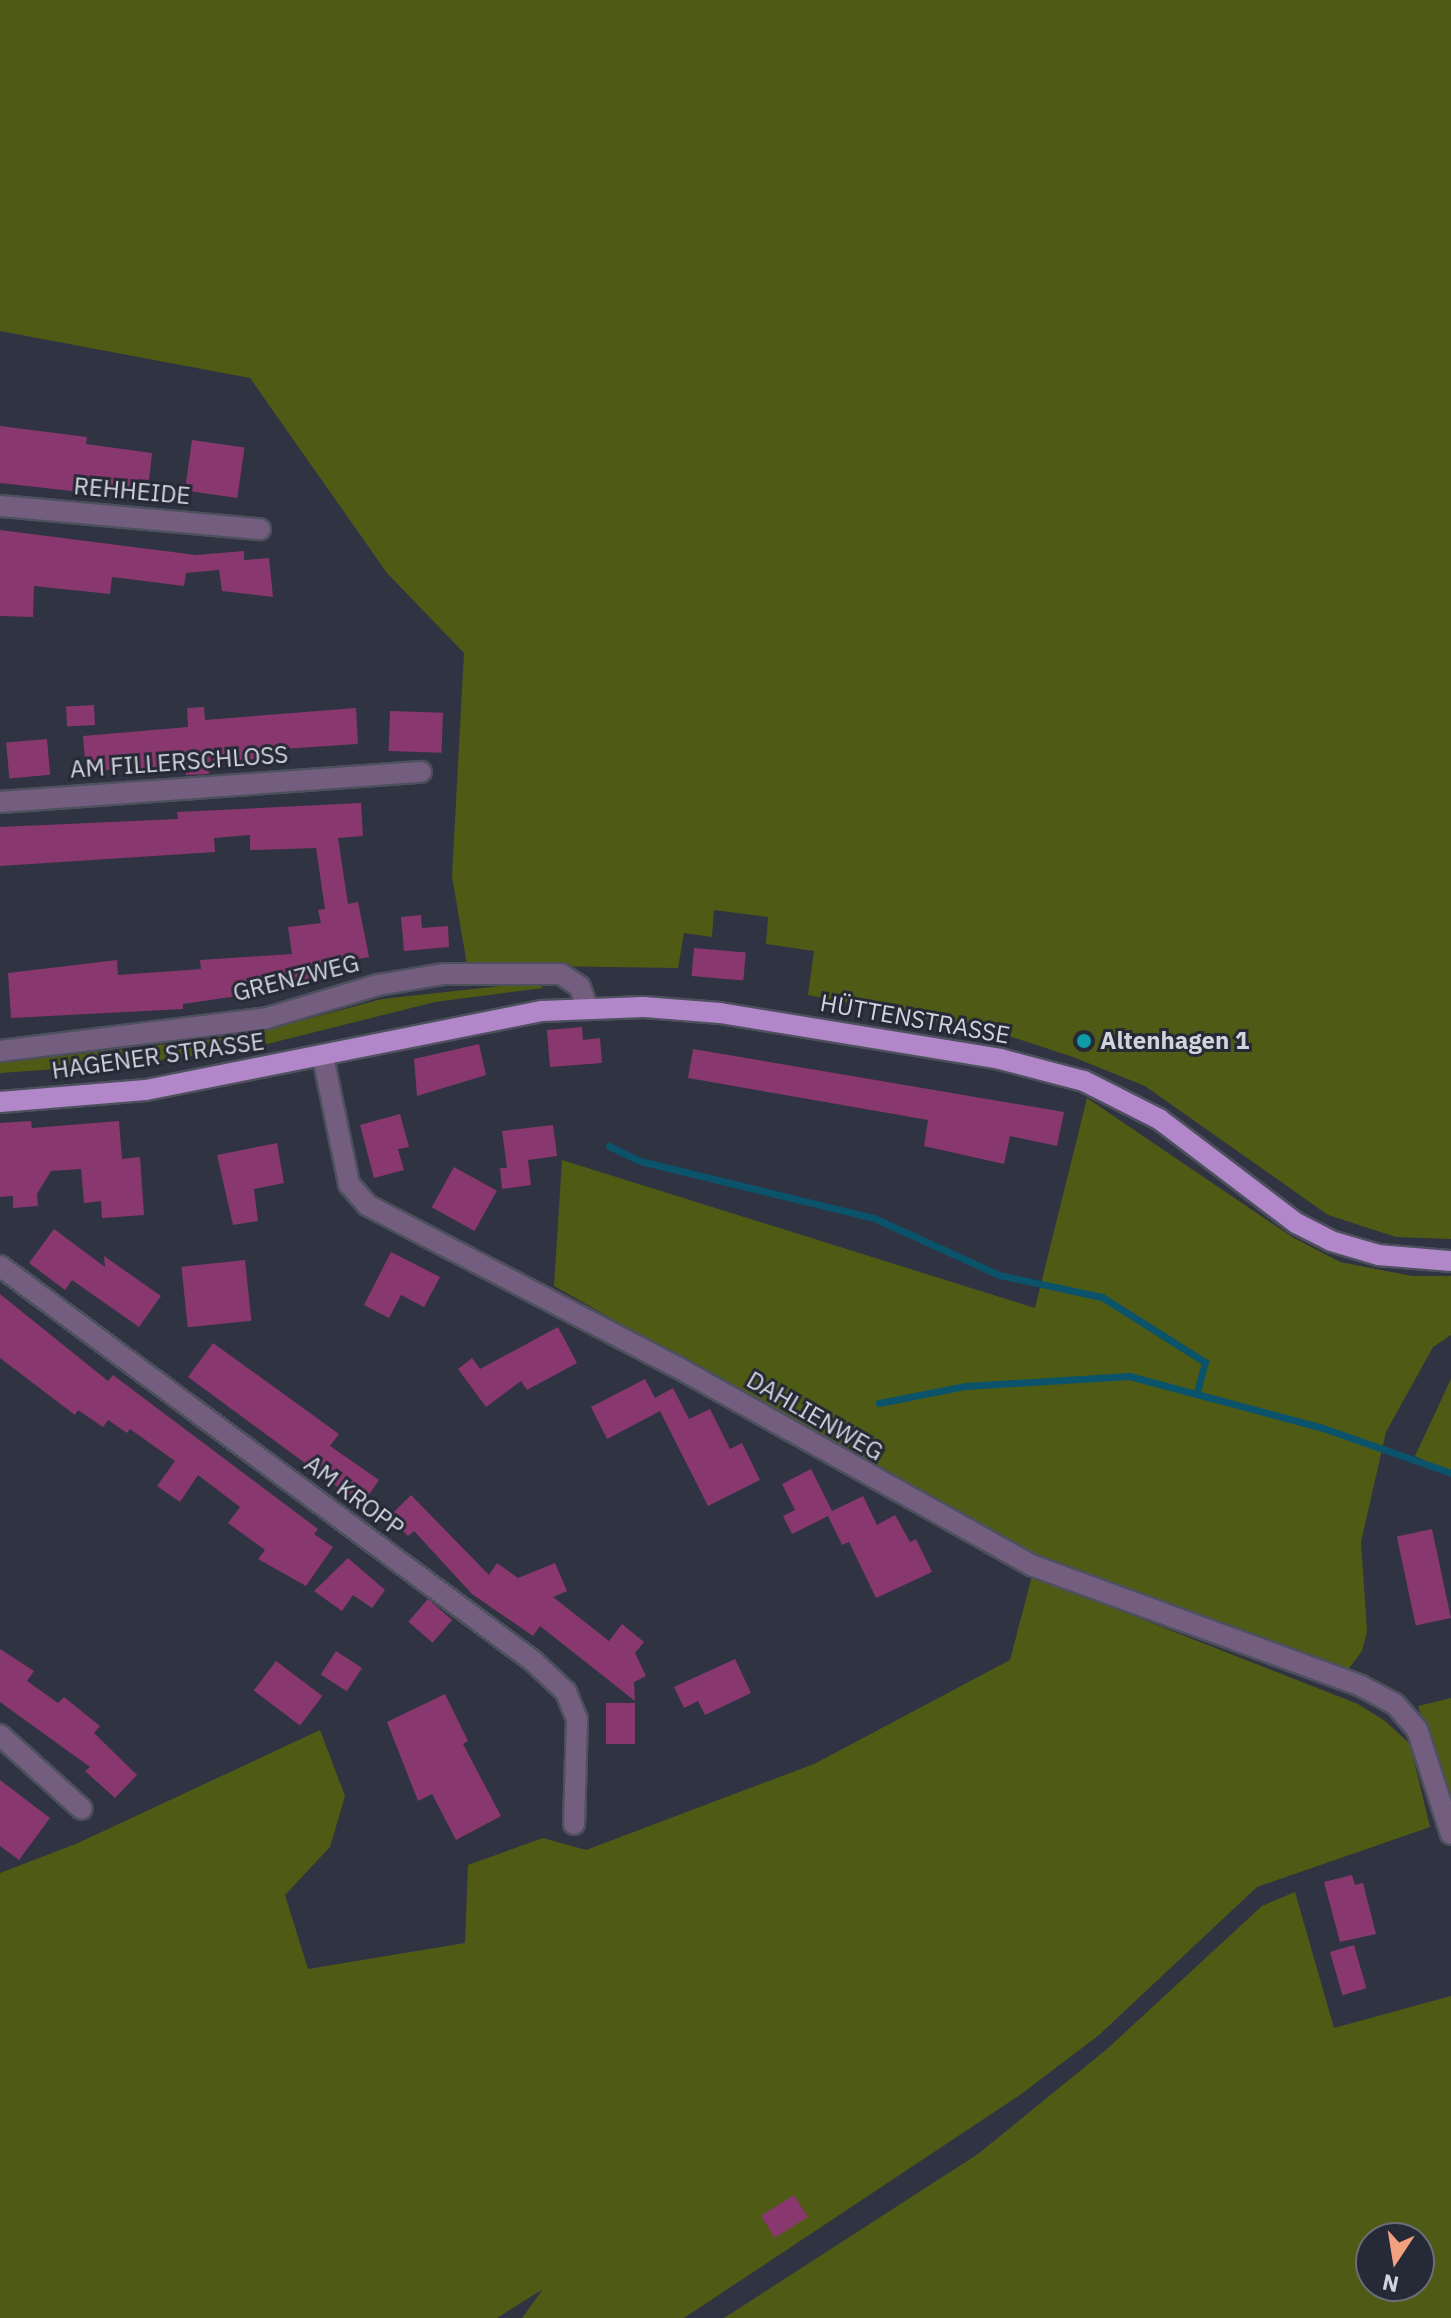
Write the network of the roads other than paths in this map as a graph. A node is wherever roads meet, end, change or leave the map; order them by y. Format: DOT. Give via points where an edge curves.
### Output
graph roads {
  1 [pos="0,506"];
  2 [pos="260,529"];
  3 [pos="421,772"];
  4 [pos="0,802"];
  5 [pos="587,1007"];
  6 [pos="0,1051"];
  7 [pos="323,1057"];
  8 [pos="0,1102"];
  9 [pos="1451,1261"];
  10 [pos="0,1266"];
  11 [pos="0,1735"];
  12 [pos="82,1809"];
  13 [pos="574,1824"];
  14 [pos="1451,1834"];
  1 -- 2 [label="street, REHHEIDE"];
  3 -- 4 [label="street, AM FILLERSCHLOSS"];
  5 -- 6 [label="street, GRENZWEG" via="580,987 561,974 444,974 378,985 267,1018"];
  5 -- 7 [label="main road, HÜTTENSTRASSE" via="512,1015"];
  5 -- 9 [label="main road, HÜTTENSTRASSE" via="758,1019 1000,1059 1063,1075 1159,1119 1323,1237 1379,1255"];
  7 -- 8 [label="main road, HAGENER STRASSE" via="146,1090"];
  7 -- 14 [label="street, DAHLIENWEG" via="349,1184 367,1205 677,1367 1031,1565 1361,1686 1395,1704 1417,1729"];
  10 -- 13 [label="street, AM KROPP" via="533,1661 566,1692 577,1719"];
  11 -- 12 [label="street"];
}
